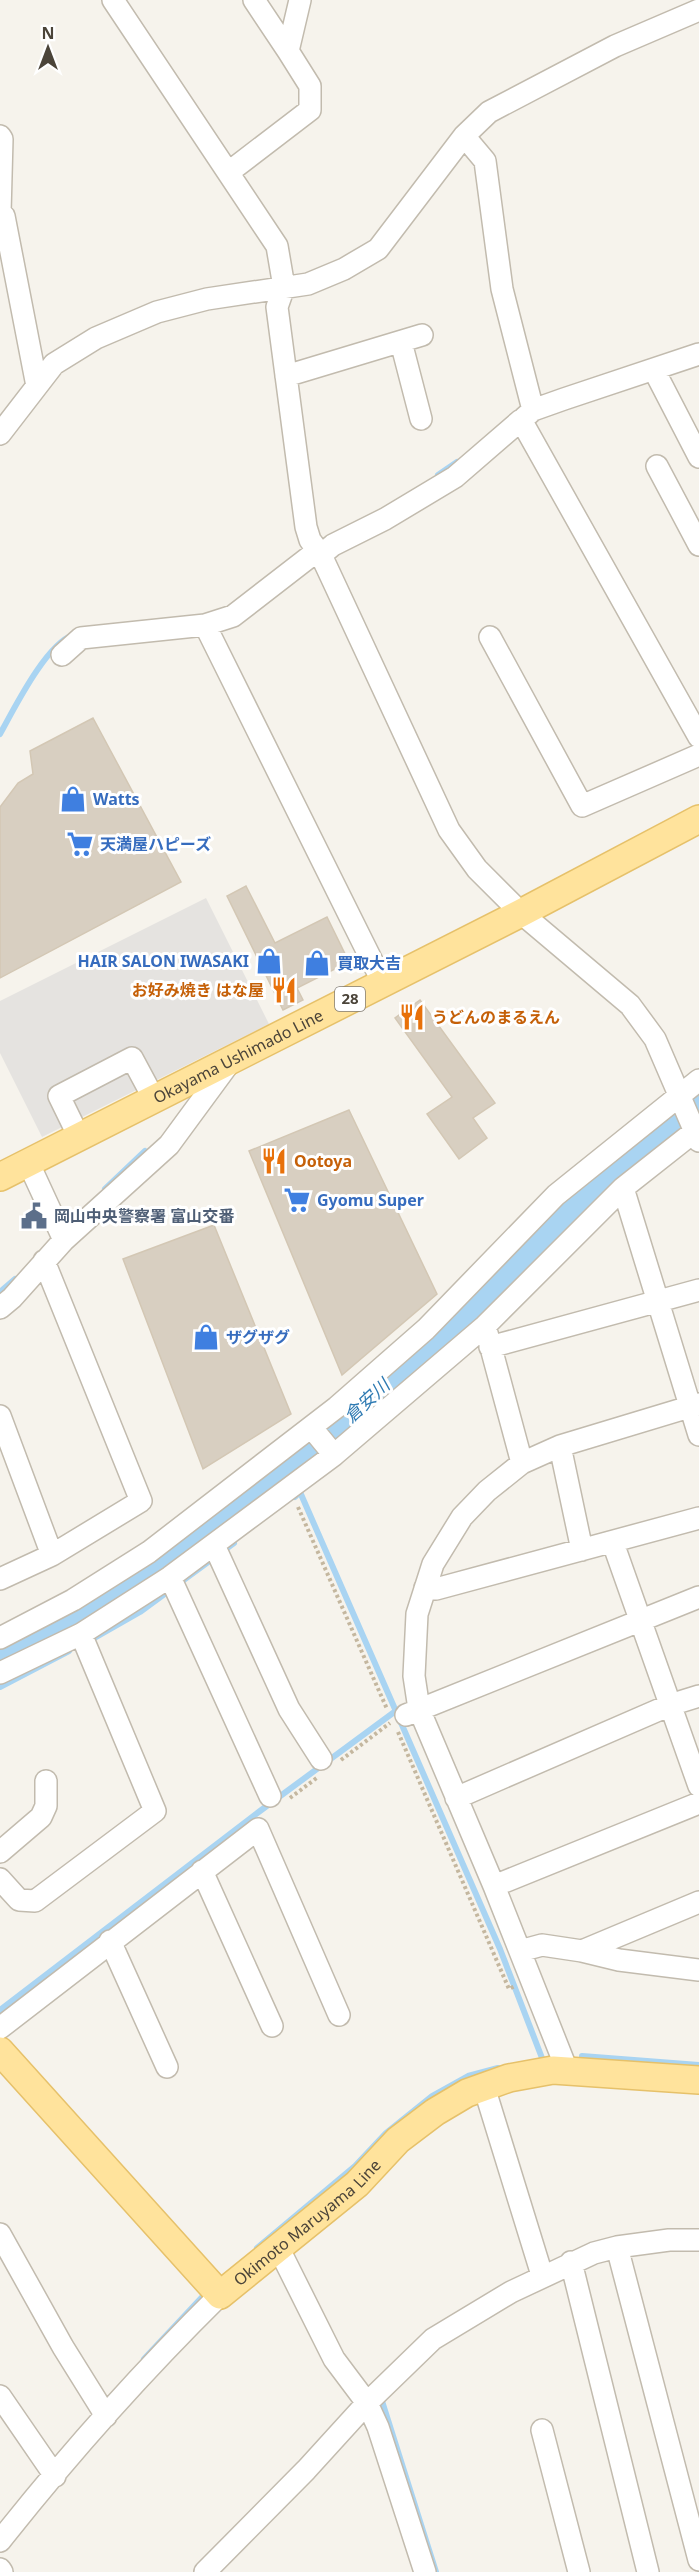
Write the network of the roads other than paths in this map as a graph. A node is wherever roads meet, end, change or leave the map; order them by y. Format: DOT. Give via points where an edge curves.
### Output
graph roads {
  1 [pos="113,0"];
  2 [pos="254,0"];
  3 [pos="300,0"];
  4 [pos="699,10"];
  5 [pos="288,51"];
  6 [pos="0,136"];
  7 [pos="464,136"];
  8 [pos="230,172"];
  9 [pos="0,213"];
  10 [pos="284,287"];
  11 [pos="422,335"];
  12 [pos="401,342"];
  13 [pos="699,354"];
  14 [pos="654,370"];
  15 [pos="286,376"];
  16 [pos="37,386"];
  17 [pos="529,409"];
  18 [pos="421,419"];
  19 [pos="0,434"];
  20 [pos="699,457"];
  21 [pos="657,466"];
  22 [pos="699,545"];
  23 [pos="317,550"];
  24 [pos="206,626"];
  25 [pos="490,637"];
  26 [pos="62,655"];
  27 [pos="699,737"];
  28 [pos="699,755"];
  29 [pos="699,819"];
  30 [pos="521,913"];
  31 [pos="382,983"];
  32 [pos="232,1059"];
  33 [pos="699,1080"];
  34 [pos="680,1098"];
  35 [pos="154,1099"];
  36 [pos="697,1130"];
  37 [pos="80,1137"];
  38 [pos="28,1162"];
  39 [pos="0,1177"];
  40 [pos="623,1188"];
  41 [pos="61,1235"];
  42 [pos="44,1261"];
  43 [pos="699,1290"];
  44 [pos="658,1301"];
  45 [pos="0,1308"];
  46 [pos="488,1336"];
  47 [pos="695,1406"];
  48 [pos="0,1416"];
  49 [pos="699,1435"];
  50 [pos="322,1440"];
  51 [pos="560,1446"];
  52 [pos="522,1463"];
  53 [pos="699,1518"];
  54 [pos="613,1543"];
  55 [pos="582,1550"];
  56 [pos="217,1551"];
  57 [pos="51,1555"];
  58 [pos="0,1579"];
  59 [pos="172,1584"];
  60 [pos="425,1588"];
  61 [pos="699,1597"];
  62 [pos="637,1615"];
  63 [pos="0,1638"];
  64 [pos="83,1640"];
  65 [pos="0,1673"];
  66 [pos="699,1696"];
  67 [pos="670,1705"];
  68 [pos="402,1714"];
  69 [pos="321,1759"];
  70 [pos="46,1781"];
  71 [pos="699,1786"];
  72 [pos="270,1796"];
  73 [pos="456,1798"];
  74 [pos="699,1803"];
  75 [pos="0,1852"];
  76 [pos="202,1871"];
  77 [pos="0,1879"];
  78 [pos="494,1886"];
  79 [pos="699,1902"];
  80 [pos="110,1941"];
  81 [pos="520,1951"];
  82 [pos="582,1951"];
  83 [pos="699,1970"];
  84 [pos="339,2016"];
  85 [pos="272,2026"];
  86 [pos="0,2028"];
  87 [pos="0,2051"];
  88 [pos="167,2067"];
  89 [pos="567,2070"];
  90 [pos="699,2080"];
  91 [pos="484,2087"];
  92 [pos="0,2234"];
  93 [pos="699,2240"];
  94 [pos="278,2247"];
  95 [pos="617,2247"];
  96 [pos="572,2262"];
  97 [pos="540,2270"];
  98 [pos="220,2295"];
  99 [pos="0,2396"];
  100 [pos="367,2403"];
  101 [pos="102,2411"];
  102 [pos="542,2430"];
  103 [pos="50,2471"];
  104 [pos="1,2537"];
  105 [pos="699,2560"];
  106 [pos="205,2572"];
  107 [pos="425,2572"];
  108 [pos="579,2572"];
  109 [pos="648,2572"];
  1 -- 8 [label="street"];
  2 -- 5 [label="street"];
  3 -- 5 [label="street"];
  4 -- 7 [label="street" via="615,46 535,87 489,112"];
  5 -- 8 [label="street" via="310,86 310,110"];
  6 -- 9 [label="street"];
  7 -- 10 [label="street" via="378,249 317,280"];
  7 -- 17 [label="street" via="485,161 502,289"];
  8 -- 10 [label="street" via="277,246"];
  9 -- 16 [label="street" via="4,216"];
  10 -- 15 [label="street" via="277,307"];
  10 -- 16 [label="street" via="207,299 157,312 96,338 54,364"];
  11 -- 12 [label="street"];
  12 -- 15 [label="street"];
  12 -- 18 [label="street"];
  13 -- 14 [label="street"];
  14 -- 17 [label="street"];
  14 -- 20 [label="street"];
  15 -- 23 [label="street" via="305,516"];
  16 -- 19 [label="street"];
  17 -- 23 [label="street" via="455,477 384,519"];
  17 -- 27 [label="street"];
  21 -- 22 [label="street"];
  23 -- 24 [label="street" via="232,616"];
  23 -- 30 [label="street" via="449,830 477,869"];
  24 -- 26 [label="street" via="81,638"];
  24 -- 31 [label="street"];
  25 -- 28 [label="street" via="582,806"];
  29 -- 30 [label="main road, Okayama Ushimado Line / 28"];
  30 -- 31 [label="main road, Okayama Ushimado Line / 28"];
  30 -- 34 [label="street" via="630,1005 655,1039"];
  31 -- 32 [label="main road, Okayama Ushimado Line / 28"];
  32 -- 35 [label="main road, Okayama Ushimado Line / 28"];
  32 -- 41 [label="street" via="169,1145"];
  33 -- 34 [label="street"];
  34 -- 36 [label="street"];
  34 -- 50 [label="street" via="556,1195"];
  35 -- 37 [label="main road, Okayama Ushimado Line / 28"];
  35 -- 37 [label="street" via="132,1058 59,1096"];
  36 -- 40 [label="street"];
  37 -- 38 [label="main road, Okayama Ushimado Line / 28"];
  38 -- 39 [label="main road, Okayama Ushimado Line / 28"];
  38 -- 41 [label="street"];
  40 -- 44 [label="street"];
  40 -- 46 [label="street"];
  41 -- 42 [label="street"];
  42 -- 45 [label="street"];
  42 -- 57 [label="street" via="141,1501"];
  43 -- 44 [label="street"];
  44 -- 46 [label="street"];
  44 -- 47 [label="street"];
  46 -- 50 [label="street"];
  46 -- 52 [label="street"];
  47 -- 49 [label="street"];
  47 -- 51 [label="street"];
  48 -- 57 [label="street"];
  50 -- 56 [label="street"];
  50 -- 63 [label="street" via="73,1600"];
  51 -- 52 [label="street"];
  51 -- 55 [label="street"];
  52 -- 60 [label="street" via="462,1517 433,1564"];
  53 -- 54 [label="street"];
  54 -- 55 [label="street"];
  54 -- 62 [label="street"];
  55 -- 60 [label="street" via="436,1589"];
  56 -- 59 [label="street"];
  56 -- 69 [label="street" via="289,1709"];
  57 -- 58 [label="street"];
  59 -- 64 [label="street"];
  59 -- 72 [label="street"];
  60 -- 68 [label="street" via="417,1614 414,1676"];
  61 -- 62 [label="street"];
  62 -- 67 [label="street"];
  62 -- 68 [label="street"];
  64 -- 65 [label="street"];
  64 -- 77 [label="street" via="155,1811 35,1901 19,1900"];
  66 -- 67 [label="street"];
  67 -- 71 [label="street"];
  67 -- 73 [label="street"];
  68 -- 73 [label="street"];
  70 -- 75 [label="street" via="46,1806 41,1816"];
  73 -- 78 [label="street"];
  74 -- 78 [label="street"];
  76 -- 80 [label="street"];
  76 -- 84 [label="street" via="258,1829"];
  76 -- 85 [label="street"];
  78 -- 81 [label="street"];
  79 -- 82 [label="street"];
  80 -- 86 [label="street"];
  80 -- 88 [label="street"];
  81 -- 82 [label="street" via="542,1945"];
  81 -- 89 [label="street"];
  82 -- 83 [label="street"];
  87 -- 98 [label="main road, Okimoto Maruyama Line"];
  89 -- 90 [label="main road, Okimoto Maruyama Line"];
  89 -- 91 [label="main road, Okimoto Maruyama Line" via="508,2078"];
  91 -- 94 [label="main road, Okimoto Maruyama Line" via="467,2093 398,2140 357,2184"];
  91 -- 97 [label="street"];
  92 -- 101 [label="street"];
  93 -- 95 [label="street"];
  94 -- 98 [label="main road, Okimoto Maruyama Line"];
  94 -- 100 [label="street" via="334,2359"];
  95 -- 96 [label="street"];
  95 -- 105 [label="street"];
  96 -- 97 [label="street"];
  96 -- 109 [label="street"];
  97 -- 100 [label="street" via="433,2339"];
  98 -- 101 [label="street"];
  99 -- 103 [label="street"];
  100 -- 106 [label="street"];
  100 -- 107 [label="street"];
  101 -- 103 [label="street"];
  102 -- 108 [label="street"];
  103 -- 104 [label="street"];
}
